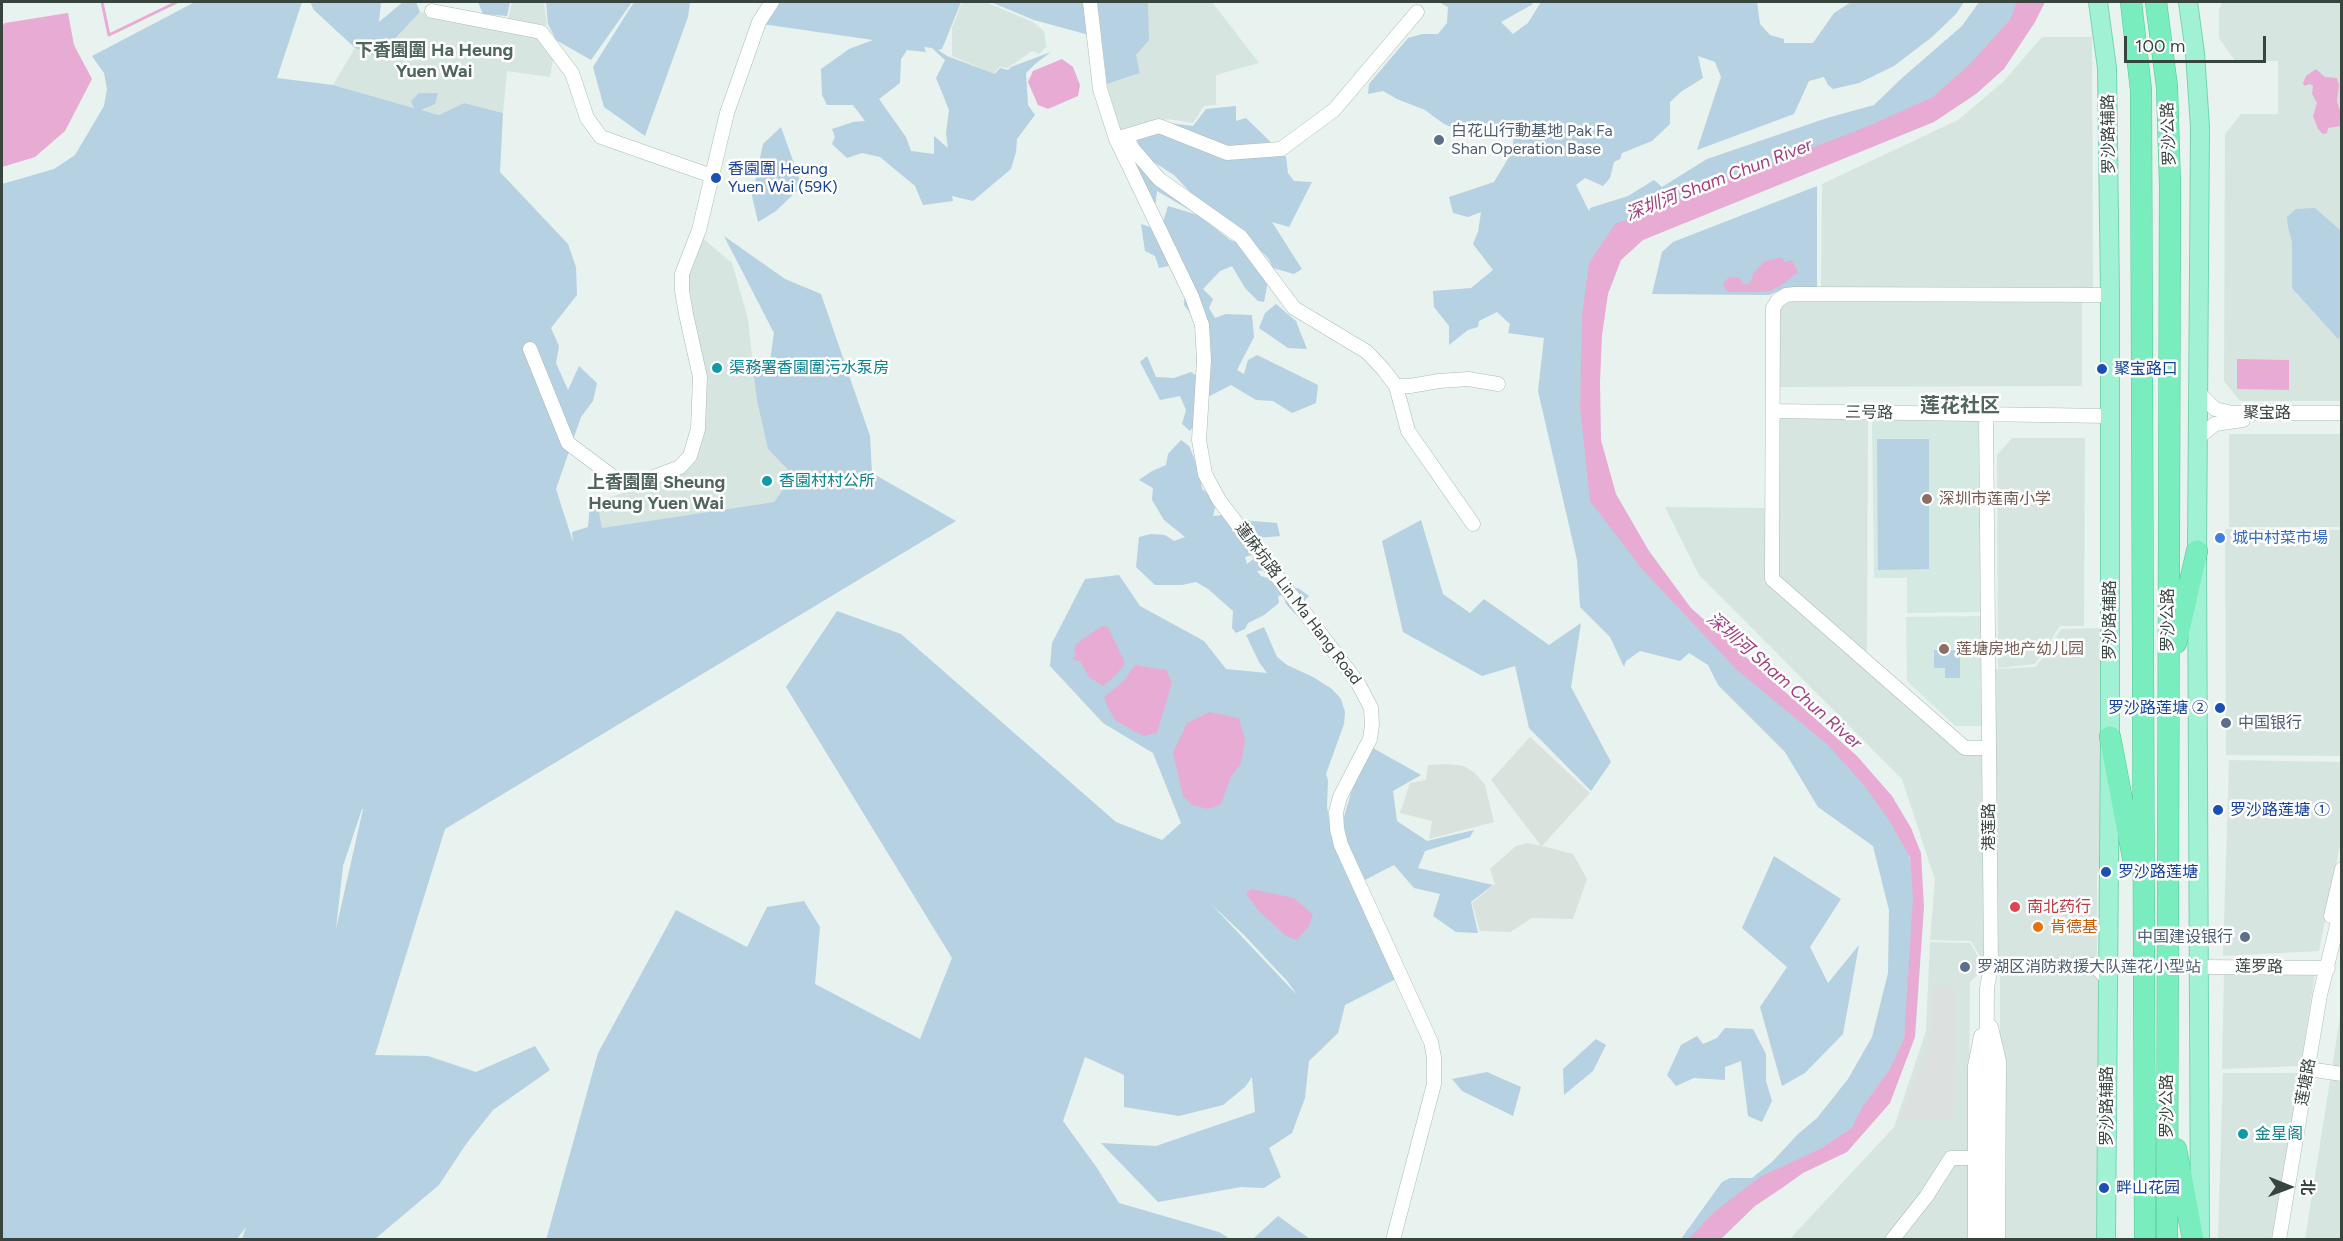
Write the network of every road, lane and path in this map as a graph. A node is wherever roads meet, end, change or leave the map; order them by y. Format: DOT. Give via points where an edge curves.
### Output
graph roads {
  1 [pos="772,2"];
  2 [pos="1090,2"];
  3 [pos="2098,2"];
  4 [pos="2131,2"];
  5 [pos="2156,2"];
  6 [pos="2188,2"];
  7 [pos="432,11"];
  8 [pos="1417,12"];
  9 [pos="1121,138"];
  10 [pos="712,176"];
  11 [pos="2110,295"];
  12 [pos="530,349"];
  13 [pos="1497,384"];
  14 [pos="1395,386"];
  15 [pos="2199,393"];
  16 [pos="1773,411"];
  17 [pos="2342,413"];
  18 [pos="1986,415"];
  19 [pos="2110,416"];
  20 [pos="2342,420"];
  21 [pos="2199,437"];
  22 [pos="1473,524"];
  23 [pos="2197,551"];
  24 [pos="2167,681"];
  25 [pos="2110,737"];
  26 [pos="1989,748"];
  27 [pos="2342,869"];
  28 [pos="2342,905"];
  29 [pos="2144,916"];
  30 [pos="2109,947"];
  31 [pos="2093,965"];
  32 [pos="1991,966"];
  33 [pos="2198,967"];
  34 [pos="2324,968"];
  35 [pos="2108,979"];
  36 [pos="1987,1015"];
  37 [pos="2308,1069"];
  38 [pos="2342,1074"];
  39 [pos="2167,1112"];
  40 [pos="1975,1158"];
  41 [pos="1393,1239"];
  42 [pos="1892,1239"];
  43 [pos="1975,1239"];
  44 [pos="1985,1239"];
  45 [pos="1998,1239"];
  46 [pos="2106,1239"];
  47 [pos="2145,1239"];
  48 [pos="2167,1239"];
  49 [pos="2193,1239"];
  50 [pos="2200,1239"];
  51 [pos="2279,1239"];
  1 -- 10 [label="street" via="759,22 727,113"];
  2 -- 9 [label="street, 蓮麻坑路 Lin Ma Hang Road" via="1100,89"];
  3 -- 11 [label="main road, 罗沙路辅路" via="2108,68"];
  4 -- 29 [label="highway, 罗沙公路" via="2141,90"];
  5 -- 24 [label="highway, 罗沙公路" via="2167,87 2170,185"];
  6 -- 15 [label="main road" via="2200,127"];
  7 -- 10 [label="street" via="540,32 572,73 587,118 602,137"];
  8 -- 9 [label="street" via="1334,110 1281,149 1227,153 1159,126"];
  9 -- 14 [label="street" via="1159,179 1241,237 1294,308 1367,352"];
  9 -- 41 [label="street, 蓮麻坑路 Lin Ma Hang Road" via="1199,314 1204,348 1199,448 1208,480 1219,500 1358,683 1371,708 1370,740 1340,797 1337,829 1431,1042 1434,1057 1434,1084"];
  10 -- 12 [label="street" via="682,280 700,387 695,443 680,467 625,483 568,443"];
  11 -- 16 [label="street" via="1786,295 1773,308 1771,319"];
  11 -- 19 [label="main road, 罗沙路辅路"];
  13 -- 14 [label="street" via="1468,379"];
  14 -- 22 [label="street" via="1408,431"];
  15 -- 17 [label="street, 聚宝路" via="2215,409 2232,413"];
  15 -- 21 [label="main road"];
  16 -- 18 [label="street, 三号路"];
  16 -- 26 [label="street" via="1772,579 1965,748"];
  18 -- 19 [label="street, 三号路"];
  18 -- 26 [label="street, 港莲路"];
  19 -- 25 [label="main road, 罗沙路辅路"];
  20 -- 21 [label="street, 聚宝路" via="2235,420 2215,424"];
  21 -- 23 [label="main road"];
  23 -- 24 [label="highway"];
  23 -- 33 [label="main road"];
  24 -- 39 [label="highway, 罗沙公路"];
  25 -- 29 [label="highway"];
  25 -- 30 [label="main road, 罗沙路辅路"];
  26 -- 32 [label="street, 港莲路"];
  27 -- 34 [label="street, 莲塘路"];
  28 -- 34 [label="street, 莲塘路"];
  29 -- 47 [label="highway, 罗沙公路"];
  30 -- 31 [label="street"];
  30 -- 35 [label="main road, 罗沙路辅路"];
  31 -- 32 [label="street"];
  31 -- 35 [label="street"];
  32 -- 36 [label="street, 港莲路"];
  33 -- 34 [label="street, 莲罗路"];
  33 -- 50 [label="main road"];
  34 -- 37 [label="street, 莲塘路"];
  35 -- 46 [label="main road, 罗沙路辅路"];
  36 -- 40 [label="street" via="1977,1050"];
  36 -- 44 [label="street, 港莲路"];
  36 -- 45 [label="street" via="1999,1061"];
  37 -- 38 [label="street"];
  37 -- 51 [label="street, 莲塘路"];
  39 -- 48 [label="highway, 罗沙公路"];
  39 -- 49 [label="highway"];
  40 -- 42 [label="street" via="1951,1158"];
  40 -- 43 [label="street"];
}
